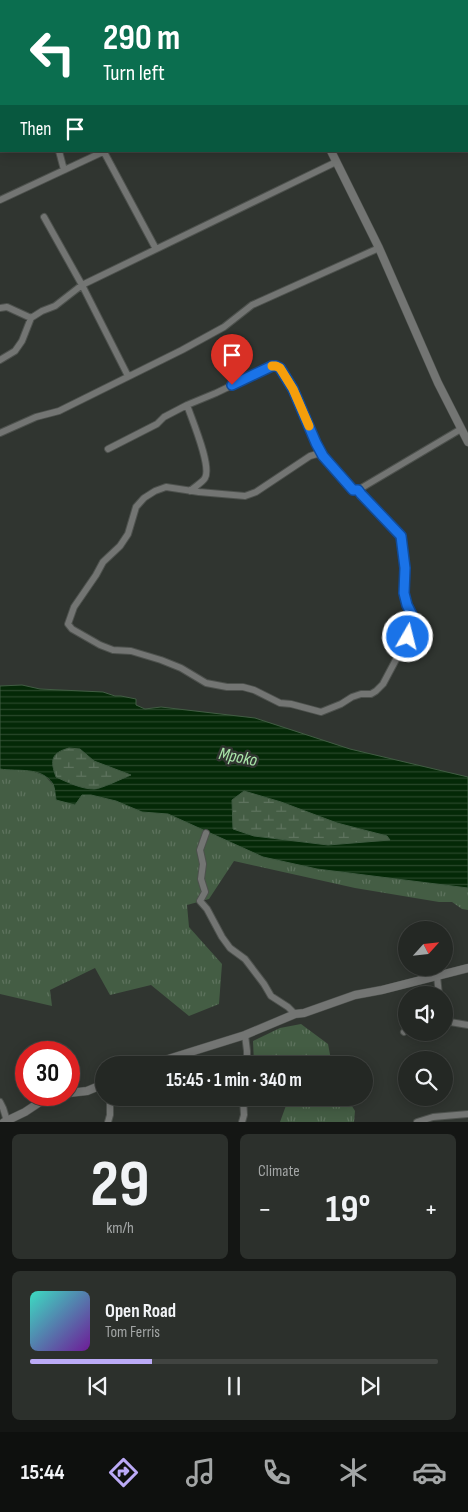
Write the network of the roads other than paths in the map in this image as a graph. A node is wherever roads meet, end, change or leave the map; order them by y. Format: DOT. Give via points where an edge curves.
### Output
graph roads {
  1 [pos="59,152"];
  2 [pos="104,152"];
  3 [pos="331,152"];
  4 [pos="336,162"];
  5 [pos="64,170"];
  6 [pos="0,200"];
  7 [pos="44,217"];
  8 [pos="156,248"];
  9 [pos="379,248"];
  10 [pos="82,285"];
  11 [pos="0,308"];
  12 [pos="31,318"];
  13 [pos="0,360"];
  14 [pos="128,376"];
  15 [pos="187,406"];
  16 [pos="461,429"];
  17 [pos="0,432"];
  18 [pos="468,442"];
  19 [pos="108,449"];
  20 [pos="323,456"];
  21 [pos="358,490"];
  22 [pos="190,491"];
  23 [pos="206,832"];
  24 [pos="468,968"];
  25 [pos="453,972"];
  26 [pos="437,976"];
  27 [pos="438,986"];
  28 [pos="295,1014"];
  29 [pos="453,1022"];
  30 [pos="468,1024"];
  31 [pos="245,1035"];
  32 [pos="178,1056"];
  33 [pos="247,1056"];
  34 [pos="95,1088"];
  35 [pos="80,1092"];
  36 [pos="0,1102"];
  37 [pos="34,1106"];
  38 [pos="110,1106"];
  39 [pos="244,1106"];
  40 [pos="468,1114"];
  41 [pos="5,1121"];
  42 [pos="108,1122"];
  43 [pos="242,1122"];
  44 [pos="417,1122"];
  1 -- 5 [label="street"];
  2 -- 5 [label="street"];
  2 -- 8 [label="street"];
  3 -- 4 [label="street"];
  4 -- 8 [label="street"];
  4 -- 9 [label="street"];
  5 -- 6 [label="street"];
  7 -- 10 [label="street"];
  8 -- 10 [label="street"];
  9 -- 14 [label="street" via="252,305 224,327"];
  9 -- 16 [label="street"];
  10 -- 12 [label="street" via="55,306"];
  10 -- 14 [label="street"];
  11 -- 12 [label="street" via="7,307"];
  12 -- 13 [label="street" via="15,351"];
  14 -- 17 [label="street" via="59,412 36,417"];
  15 -- 19 [label="street"];
  15 -- 20 [label="street" via="276,366 293,389"];
  15 -- 22 [label="street" via="207,471 205,478"];
  16 -- 18 [label="street"];
  16 -- 21 [label="street"];
  20 -- 21 [label="street" via="353,490"];
  20 -- 22 [label="street" via="310,456 246,496"];
  21 -- 22 [label="street" via="401,536 404,593 412,624 383,684 376,691 352,697 321,712 280,703 243,687 206,683 162,660 100,645 68,624 74,607 103,562 128,534 136,508 144,498 166,487"];
  23 -- 28 [label="street" via="200,850 203,864 201,880 205,892 200,901 230,948 245,959 271,996"];
  24 -- 25 [label="street"];
  26 -- 27 [label="street"];
  26 -- 28 [label="street" via="355,995"];
  28 -- 31 [label="street"];
  29 -- 30 [label="street"];
  31 -- 32 [label="street"];
  31 -- 33 [label="street"];
  34 -- 35 [label="street"];
  36 -- 41 [label="street"];
  37 -- 41 [label="street"];
  38 -- 42 [label="street"];
  39 -- 43 [label="street"];
  40 -- 44 [label="street"];
}
